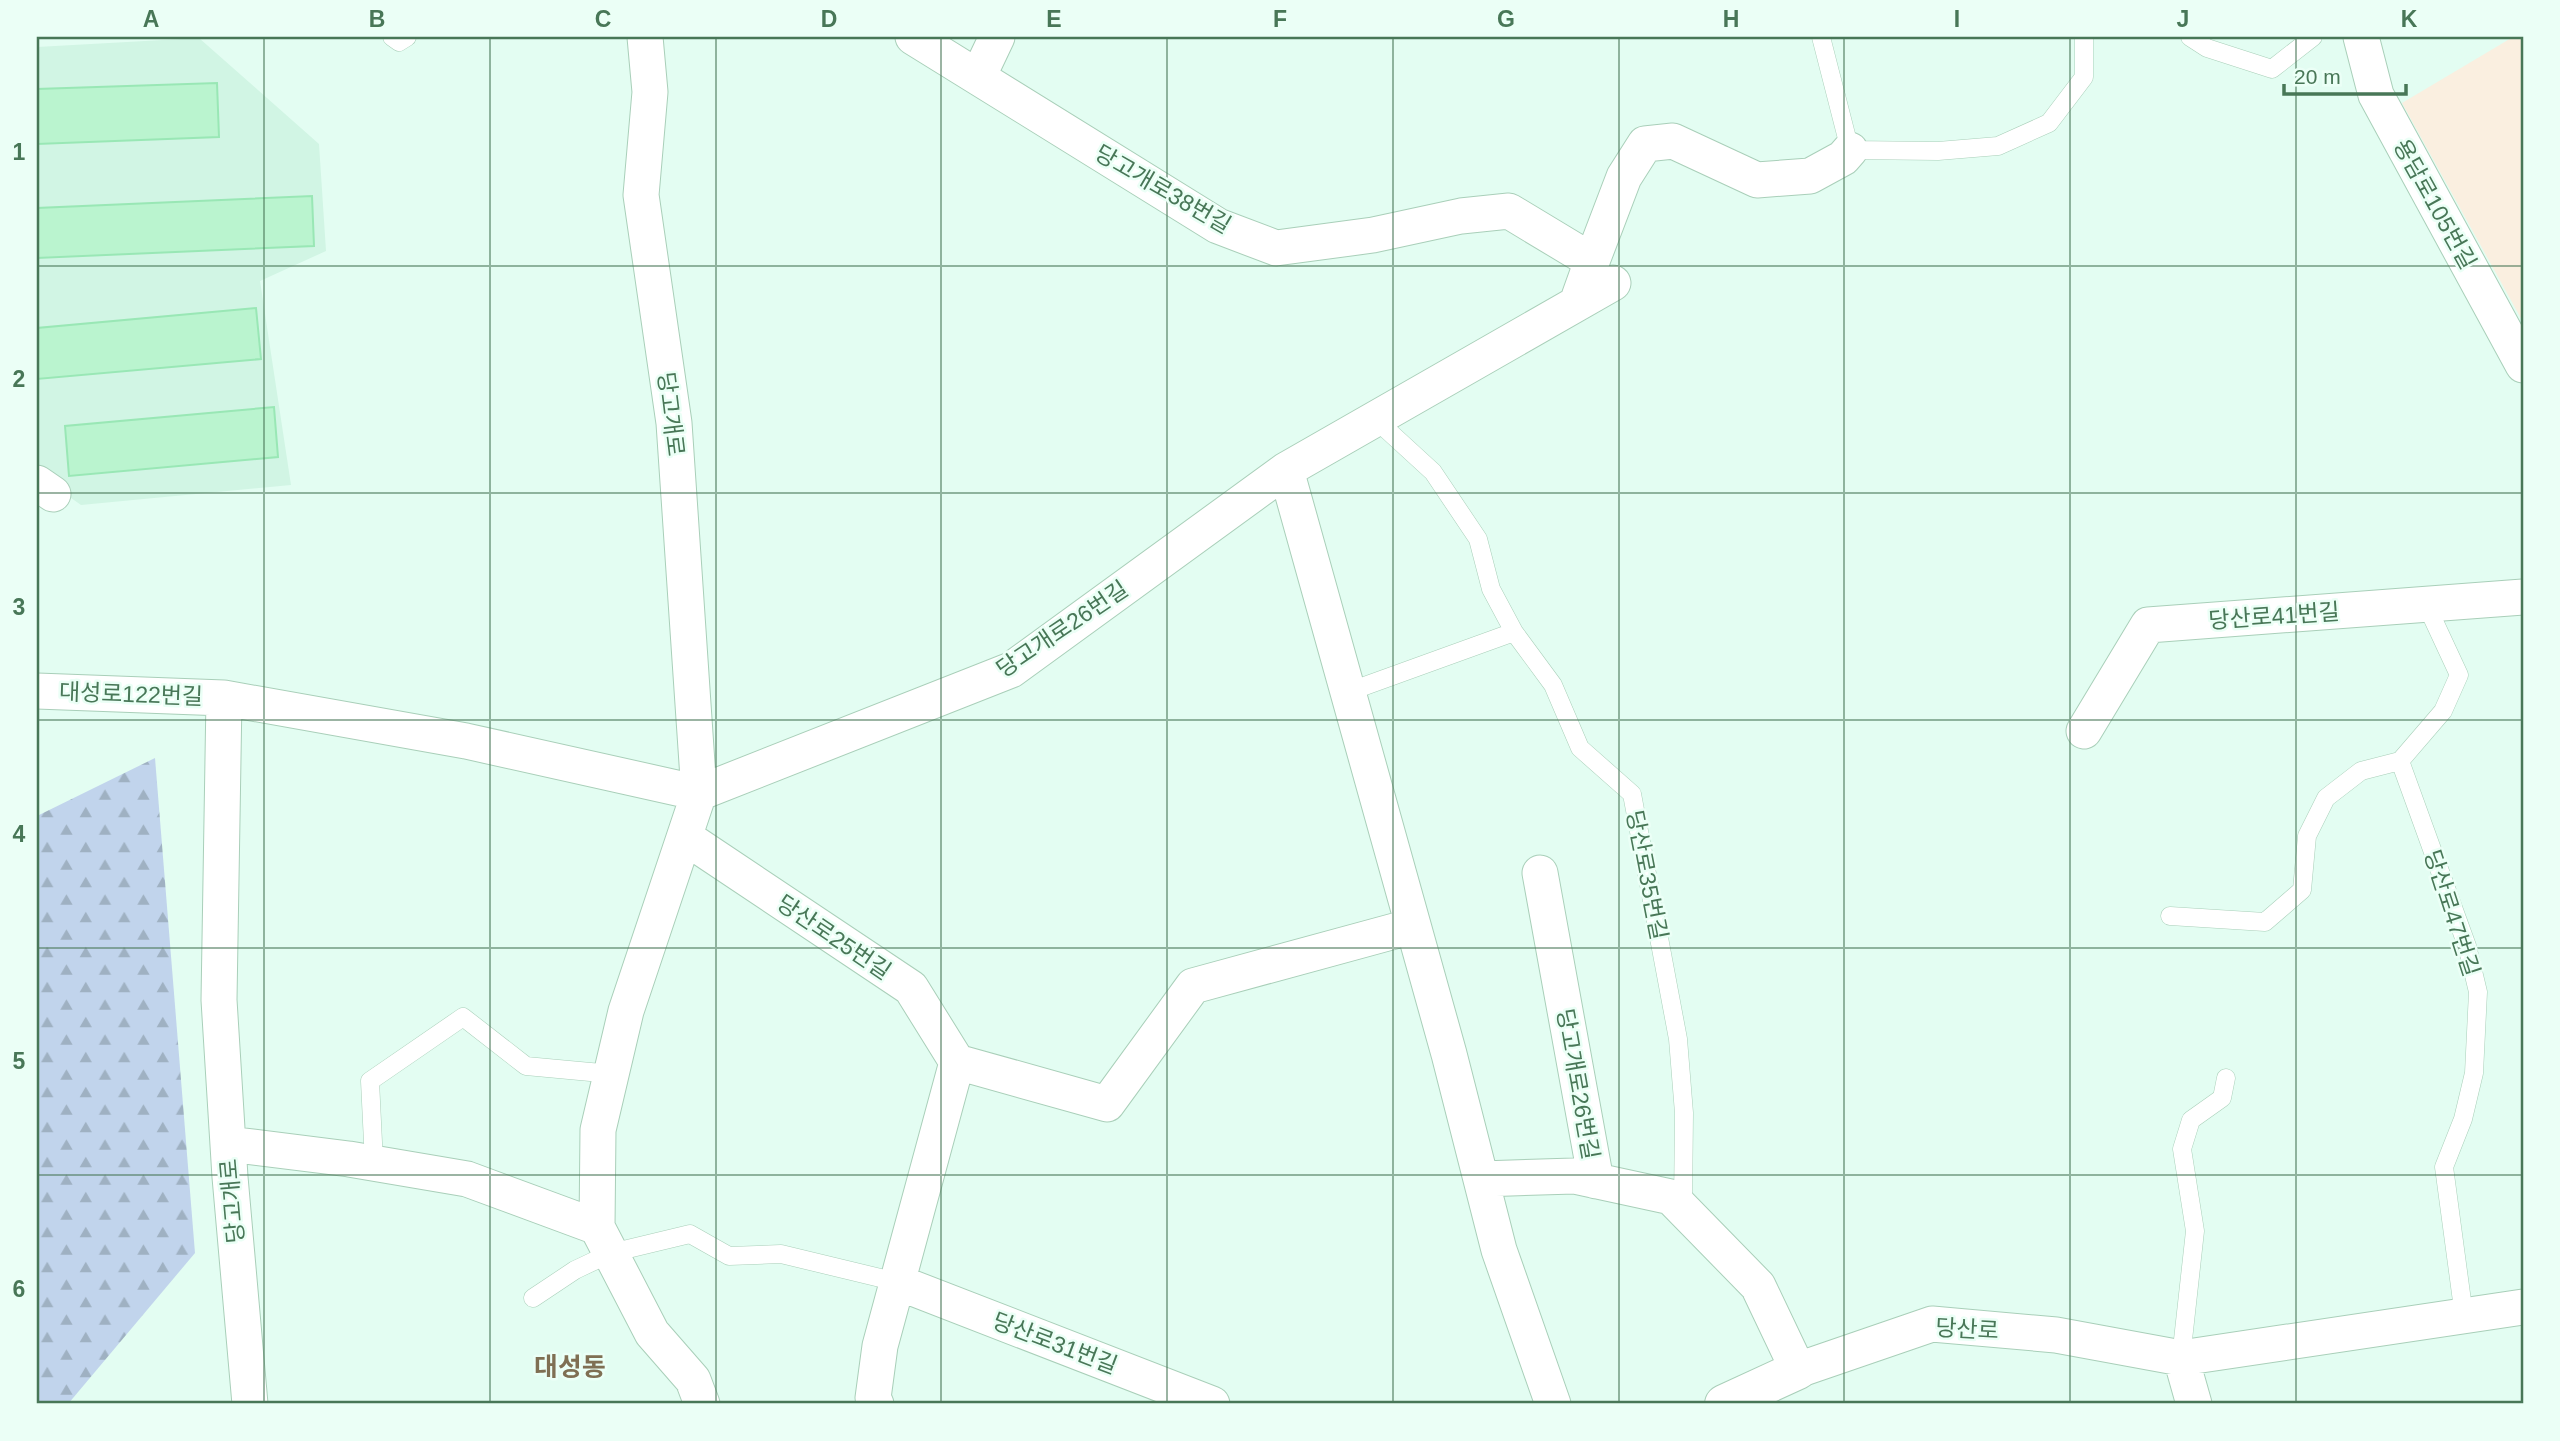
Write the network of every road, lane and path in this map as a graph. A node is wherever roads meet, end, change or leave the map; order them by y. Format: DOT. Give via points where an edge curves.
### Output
graph roads {
  1 [pos="393,37"];
  2 [pos="407,37"];
  3 [pos="645,37"];
  4 [pos="913,37"];
  5 [pos="997,37"];
  6 [pos="1821,37"];
  7 [pos="2084,37"];
  8 [pos="2190,37"];
  9 [pos="2314,37"];
  10 [pos="2361,37"];
  11 [pos="978,77"];
  12 [pos="1850,150"];
  13 [pos="1603,272"];
  14 [pos="2523,365"];
  15 [pos="1373,417"];
  16 [pos="1286,470"];
  17 [pos="2523,597"];
  18 [pos="2426,604"];
  19 [pos="1514,632"];
  20 [pos="37,691"];
  21 [pos="1348,692"];
  22 [pos="224,698"];
  23 [pos="2084,731"];
  24 [pos="2400,761"];
  25 [pos="699,793"];
  26 [pos="685,837"];
  27 [pos="1540,873"];
  28 [pos="2170,916"];
  29 [pos="1413,926"];
  30 [pos="957,1062"];
  31 [pos="612,1074"];
  32 [pos="2226,1078"];
  33 [pos="228,1144"];
  34 [pos="374,1163"];
  35 [pos="1481,1179"];
  36 [pos="1596,1181"];
  37 [pos="1677,1203"];
  38 [pos="604,1240"];
  39 [pos="897,1282"];
  40 [pos="533,1298"];
  41 [pos="2523,1307"];
  42 [pos="2464,1316"];
  43 [pos="2181,1358"];
  44 [pos="1798,1370"];
  45 [pos="250,1404"];
  46 [pos="702,1404"];
  47 [pos="876,1404"];
  48 [pos="1212,1404"];
  49 [pos="1553,1404"];
  50 [pos="1724,1404"];
  51 [pos="2194,1404"];
  1 -- 2 [label="lane" via="400,41"];
  3 -- 25 [label="street, 당고개로" via="650,92 641,194 674,423"];
  4 -- 11 [label="street, 당고개로38번길"];
  5 -- 11 [label="street"];
  6 -- 12 [label="lane"];
  7 -- 12 [label="lane" via="2084,78 2049,123 1998,146"];
  8 -- 9 [label="lane" via="2207,48 2272,69"];
  10 -- 14 [label="street, 용담로105번길" via="2376,96"];
  11 -- 13 [label="street, 당고개로38번길" via="1219,226 1276,248 1509,211"];
  12 -- 13 [label="street" via="1810,176 1757,180 1673,141 1645,144 1624,177"];
  13 -- 15 [label="street, 당고개로26번길" via="1577,303"];
  15 -- 16 [label="street, 당고개로26번길"];
  15 -- 19 [label="lane, 당산로35번길" via="1433,472 1478,539 1491,589"];
  16 -- 21 [label="street"];
  16 -- 25 [label="street, 당고개로26번길" via="1011,670"];
  17 -- 18 [label="street, 당산로41번길"];
  18 -- 23 [label="street, 당산로41번길" via="2148,625"];
  18 -- 24 [label="lane" via="2459,675 2443,711"];
  19 -- 21 [label="lane"];
  19 -- 37 [label="lane, 당산로35번길" via="1553,684 1580,748 1632,794 1678,1039 1684,1113"];
  20 -- 22 [label="street, 대성로122번길"];
  21 -- 29 [label="street"];
  22 -- 25 [label="street" via="466,741"];
  22 -- 33 [label="street" via="219,1000"];
  24 -- 28 [label="lane" via="2361,771 2326,798 2306,836 2302,890 2265,922"];
  24 -- 42 [label="lane, 당산로47번길" via="2467,946 2478,992 2474,1073 2463,1119 2444,1167"];
  25 -- 26 [label="street, 당고개로"];
  26 -- 30 [label="street, 당산로25번길" via="911,988"];
  26 -- 31 [label="street, 당고개로" via="626,1012"];
  27 -- 36 [label="street, 당고개로26번길"];
  29 -- 30 [label="street" via="1193,986 1107,1104"];
  29 -- 35 [label="street"];
  30 -- 39 [label="street"];
  31 -- 34 [label="lane" via="526,1066 463,1017 370,1081"];
  31 -- 38 [label="street, 당고개로" via="598,1130"];
  32 -- 43 [label="lane" via="2222,1098 2191,1120 2182,1149 2195,1231"];
  33 -- 34 [label="street, 당고개로"];
  33 -- 45 [label="street, 당고개로"];
  34 -- 38 [label="street, 당고개로" via="467,1179"];
  35 -- 36 [label="street, 당고개로26번길" via="1574,1176"];
  35 -- 49 [label="street" via="1499,1250"];
  36 -- 37 [label="street"];
  37 -- 44 [label="street" via="1758,1286"];
  38 -- 39 [label="lane" via="690,1234 729,1256 782,1254"];
  38 -- 40 [label="lane" via="575,1270"];
  38 -- 46 [label="street, 당고개로" via="652,1333 693,1380"];
  39 -- 47 [label="street" via="880,1346"];
  39 -- 48 [label="street, 당산로31번길"];
  41 -- 42 [label="street, 당산로"];
  42 -- 43 [label="street, 당산로"];
  43 -- 44 [label="street, 당산로" via="2056,1335 1932,1324"];
  43 -- 51 [label="street"];
  44 -- 50 [label="street, 당산로"];
}
